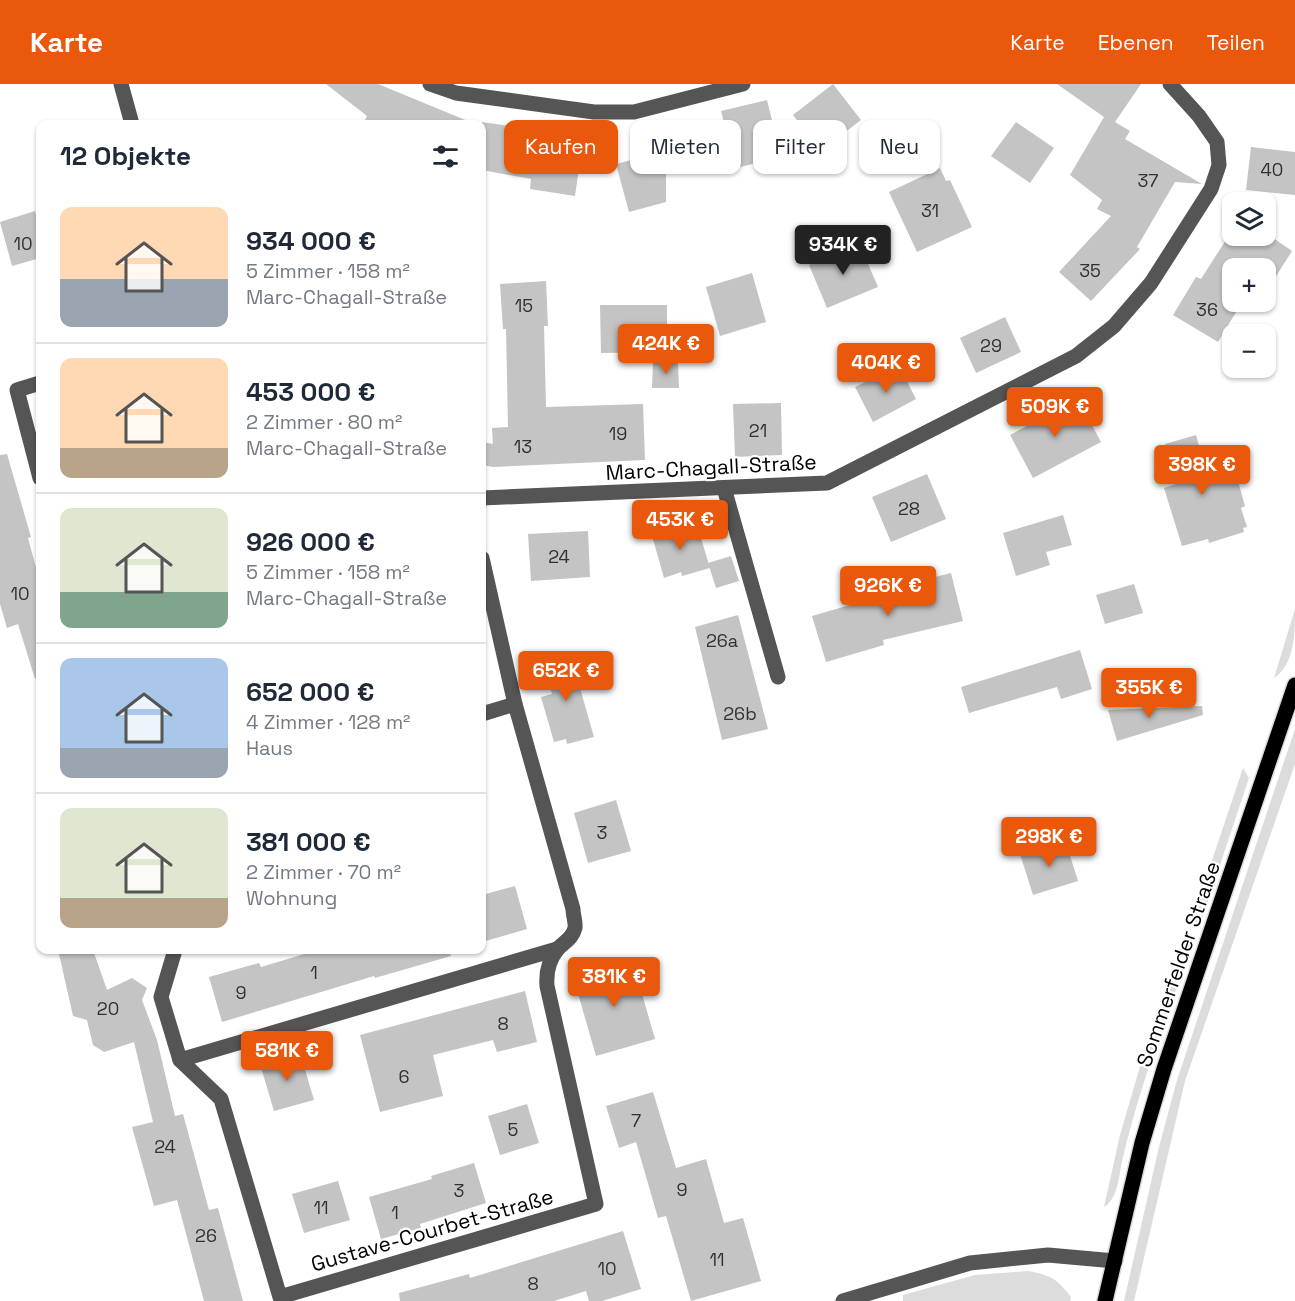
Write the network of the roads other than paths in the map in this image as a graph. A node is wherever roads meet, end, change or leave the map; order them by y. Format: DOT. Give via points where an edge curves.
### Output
graph roads {
  1 [pos="121,84"];
  2 [pos="430,84"];
  3 [pos="743,84"];
  4 [pos="1170,84"];
  5 [pos="131,120"];
  6 [pos="36,384"];
  7 [pos="36,463"];
  8 [pos="724,488"];
  9 [pos="486,498"];
  10 [pos="486,576"];
  11 [pos="778,677"];
  12 [pos="1295,685"];
  13 [pos="515,704"];
  14 [pos="486,713"];
  15 [pos="557,949"];
  16 [pos="174,954"];
  17 [pos="180,1060"];
  18 [pos="1115,1261"];
  19 [pos="843,1301"];
  20 [pos="1106,1301"];
  1 -- 5 [label="street"];
  2 -- 3 [label="street" via="456,93 594,112 634,112"];
  4 -- 8 [label="street, Marc-Chagall-Straße" via="1217,142 1219,165 1211,189 1157,274 1114,326 1076,356 827,483"];
  6 -- 7 [label="street" via="17,390"];
  8 -- 9 [label="street, Marc-Chagall-Straße"];
  8 -- 11 [label="street"];
  10 -- 13 [label="street"];
  12 -- 18 [label="main road, Sommerfelder Straße" via="1161,1080"];
  13 -- 14 [label="street"];
  13 -- 15 [label="street" via="573,909 575,928 569,941"];
  15 -- 17 [label="street"];
  15 -- 17 [label="street, Gustave-Courbet-Straße" via="546,972 547,986 596,1204 280,1297 221,1099"];
  16 -- 17 [label="street" via="161,997"];
  18 -- 19 [label="street" via="1048,1255 970,1263"];
  18 -- 20 [label="main road, Sommerfelder Straße"];
}
